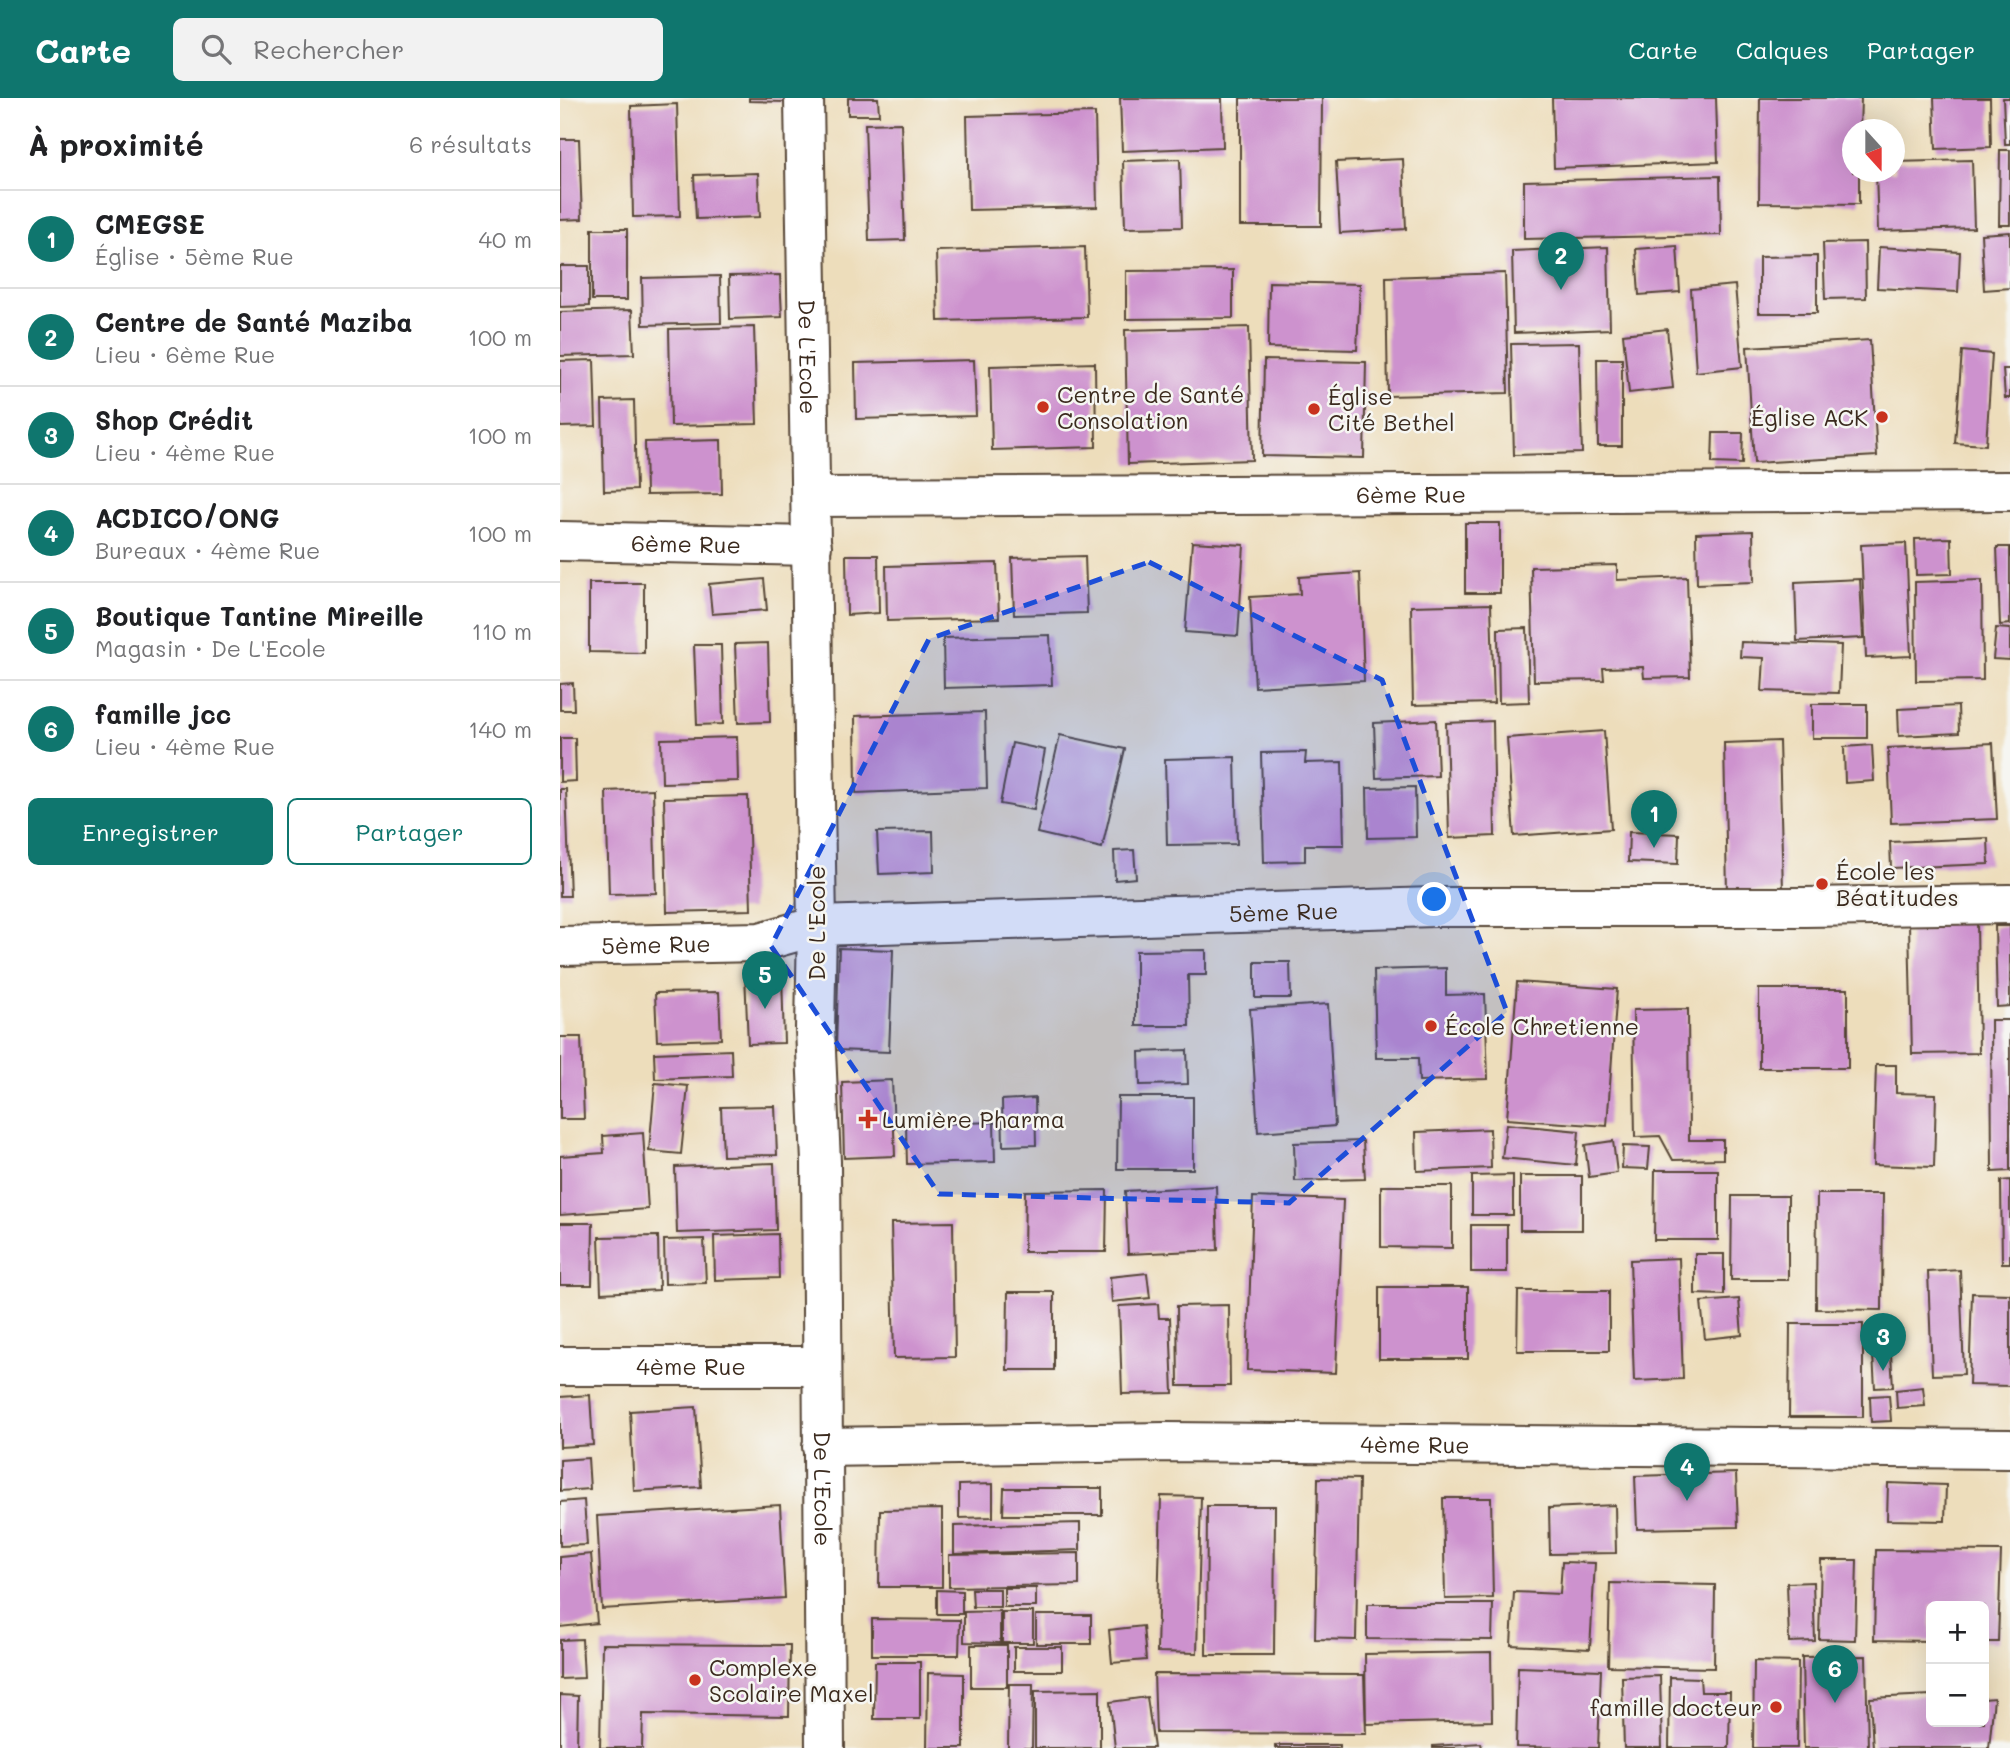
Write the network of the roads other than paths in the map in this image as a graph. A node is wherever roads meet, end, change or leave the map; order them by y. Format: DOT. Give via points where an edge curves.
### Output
graph roads {
  1 [pos="804,98"];
  2 [pos="2010,491"];
  3 [pos="811,497"];
  4 [pos="560,541"];
  5 [pos="811,546"];
  6 [pos="2010,904"];
  7 [pos="817,926"];
  8 [pos="560,946"];
  9 [pos="560,1366"];
  10 [pos="821,1366"];
  11 [pos="822,1447"];
  12 [pos="2010,1449"];
  13 [pos="825,1748"];
  1 -- 3 [label="street, De L'Ecole"];
  2 -- 3 [label="street, 6ème Rue"];
  3 -- 5 [label="street, De L'Ecole"];
  4 -- 5 [label="street, 6ème Rue"];
  5 -- 7 [label="street, De L'Ecole"];
  6 -- 7 [label="street, 5ème Rue" via="1434,907"];
  7 -- 8 [label="street, 5ème Rue" via="761,942"];
  7 -- 10 [label="street, De L'Ecole"];
  9 -- 10 [label="street, 4ème Rue"];
  10 -- 11 [label="street, De L'Ecole"];
  11 -- 12 [label="street, 4ème Rue" via="1166,1442"];
  11 -- 13 [label="street, De L'Ecole"];
}
